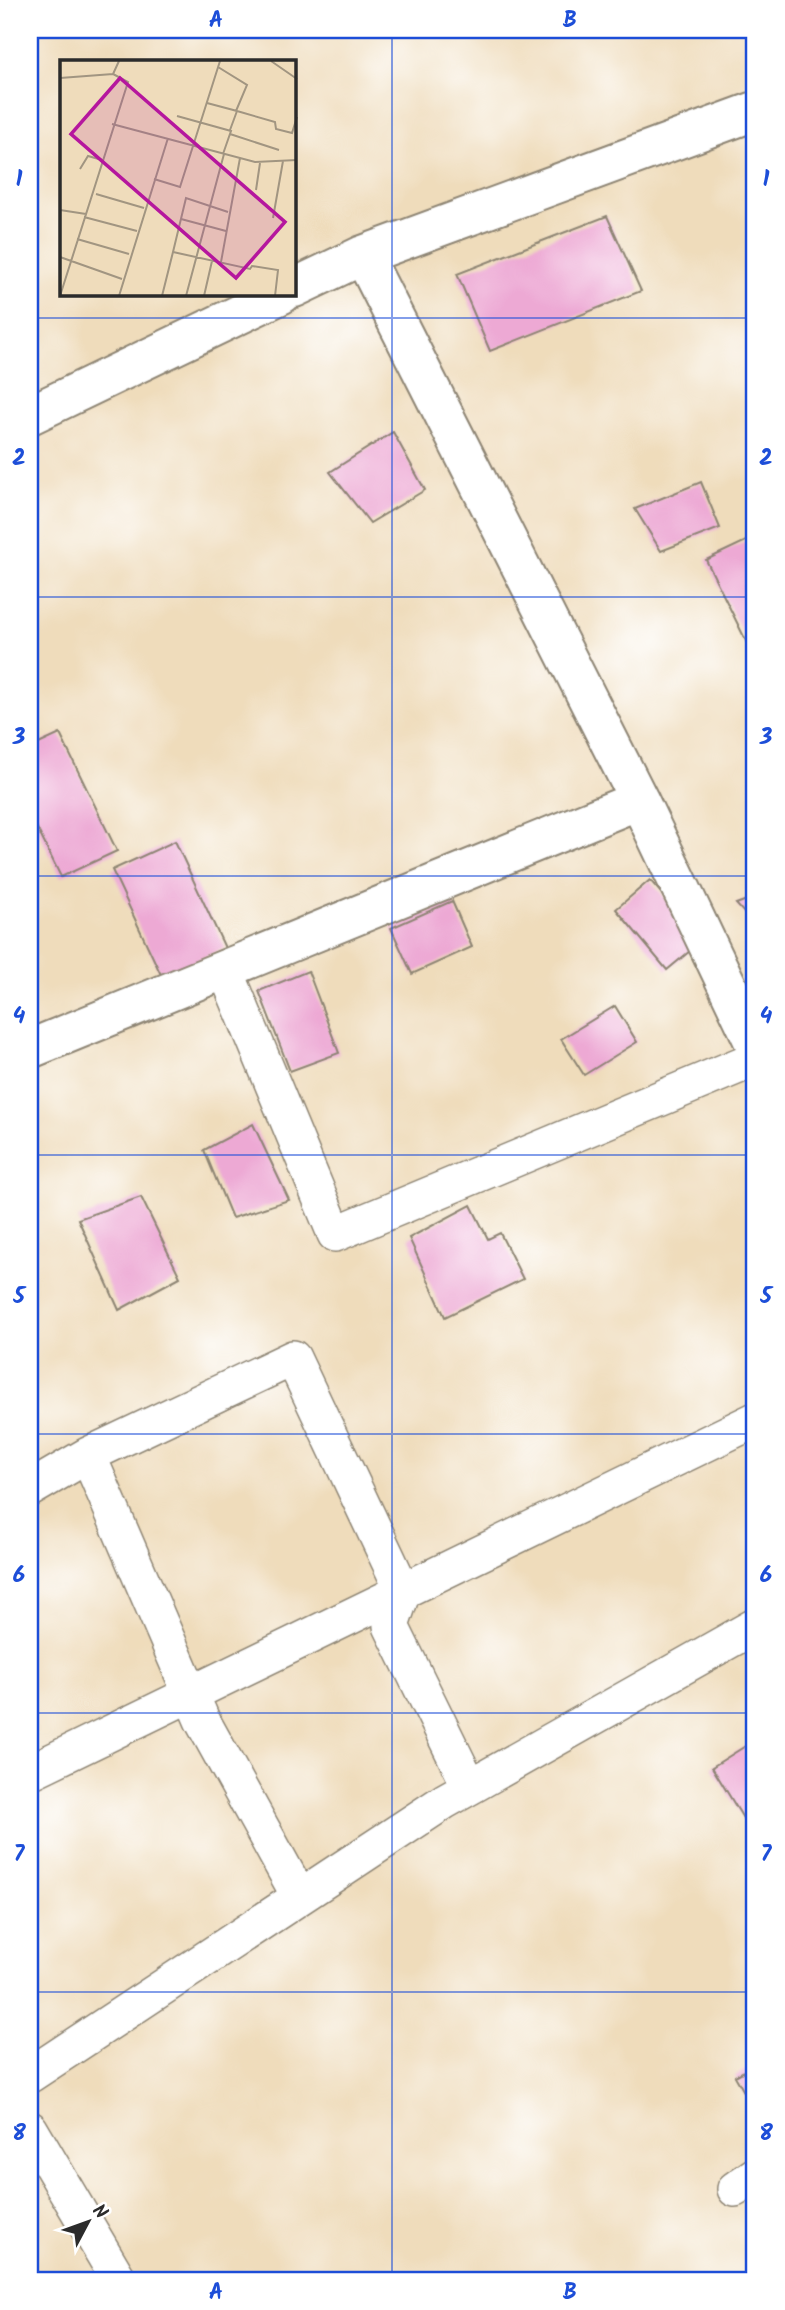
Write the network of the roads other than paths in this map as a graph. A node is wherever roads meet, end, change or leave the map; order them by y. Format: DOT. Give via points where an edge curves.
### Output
graph roads {
  1 [pos="755,111"];
  2 [pos="363,255"];
  3 [pos="296,287"];
  4 [pos="278,296"];
  5 [pos="30,415"];
  6 [pos="639,800"];
  7 [pos="225,969"];
  8 [pos="755,1044"];
  9 [pos="30,1049"];
  10 [pos="755,1059"];
  11 [pos="755,1420"];
  12 [pos="88,1455"];
  13 [pos="30,1489"];
  14 [pos="403,1591"];
  15 [pos="755,1626"];
  16 [pos="191,1693"];
  17 [pos="30,1772"];
  18 [pos="470,1787"];
  19 [pos="302,1895"];
  20 [pos="30,2075"];
  21 [pos="30,2129"];
  22 [pos="119,2280"];
  1 -- 2 [label="street"];
  2 -- 3 [label="street"];
  2 -- 6 [label="street"];
  4 -- 5 [label="street"];
  6 -- 7 [label="street"];
  6 -- 8 [label="street"];
  7 -- 9 [label="street"];
  7 -- 10 [label="street" via="335,1234"];
  11 -- 14 [label="street"];
  12 -- 13 [label="street"];
  12 -- 14 [label="street" via="293,1357"];
  12 -- 16 [label="street"];
  14 -- 16 [label="street"];
  14 -- 18 [label="street" via="391,1626"];
  15 -- 18 [label="street"];
  16 -- 17 [label="street"];
  16 -- 19 [label="street"];
  18 -- 19 [label="street"];
  19 -- 20 [label="street"];
  21 -- 22 [label="street"];
}
